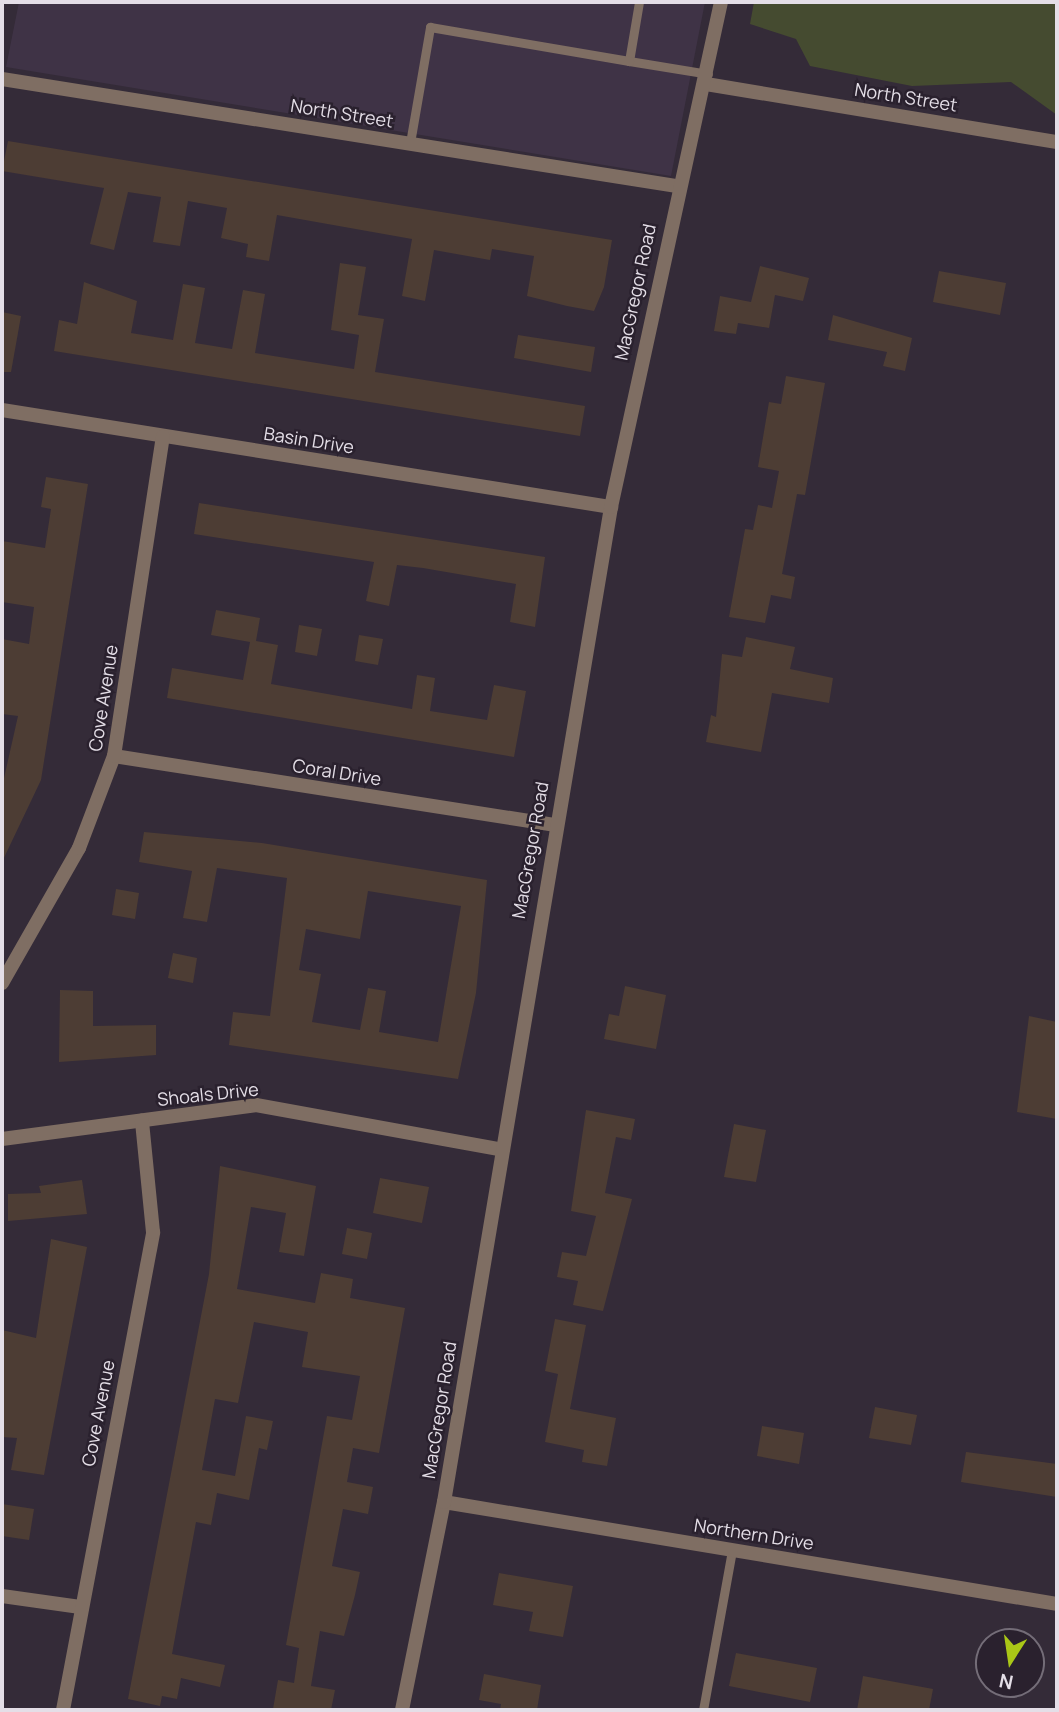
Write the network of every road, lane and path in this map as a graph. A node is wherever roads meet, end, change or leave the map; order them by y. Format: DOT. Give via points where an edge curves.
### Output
graph roads {
  1 [pos="639,2"];
  2 [pos="721,2"];
  3 [pos="629,61"];
  4 [pos="2,79"];
  5 [pos="707,79"];
  6 [pos="1057,142"];
  7 [pos="410,144"];
  8 [pos="676,186"];
  9 [pos="2,410"];
  10 [pos="163,437"];
  11 [pos="611,507"];
  12 [pos="114,756"];
  13 [pos="553,825"];
  14 [pos="2,983"];
  15 [pos="142,1121"];
  16 [pos="2,1139"];
  17 [pos="499,1149"];
  18 [pos="444,1502"];
  19 [pos="732,1550"];
  20 [pos="2,1596"];
  21 [pos="1057,1604"];
  22 [pos="80,1607"];
  23 [pos="63,1710"];
  24 [pos="402,1710"];
  25 [pos="703,1710"];
  1 -- 3 [label="lane"];
  2 -- 5 [label="street, MacGregor Road"];
  3 -- 5 [label="lane"];
  3 -- 7 [label="lane" via="430,27"];
  4 -- 7 [label="street, North Street"];
  5 -- 6 [label="street, North Street"];
  5 -- 8 [label="street, MacGregor Road"];
  7 -- 8 [label="street, North Street"];
  8 -- 11 [label="street, MacGregor Road"];
  9 -- 10 [label="street, Basin Drive"];
  10 -- 11 [label="street, Basin Drive"];
  10 -- 12 [label="street, Cove Avenue"];
  11 -- 13 [label="street, MacGregor Road"];
  12 -- 13 [label="street, Coral Drive"];
  12 -- 14 [label="street, Cove Avenue" via="79,848"];
  13 -- 17 [label="street, MacGregor Road"];
  15 -- 16 [label="street, Shoals Drive"];
  15 -- 17 [label="street, Shoals Drive" via="256,1105"];
  15 -- 22 [label="street, Cove Avenue" via="153,1232"];
  17 -- 18 [label="street, MacGregor Road"];
  18 -- 19 [label="street, Northern Drive"];
  18 -- 24 [label="street, MacGregor Road"];
  19 -- 21 [label="street, Northern Drive"];
  19 -- 25 [label="lane"];
  20 -- 22 [label="street"];
  22 -- 23 [label="street, Cove Avenue"];
}
